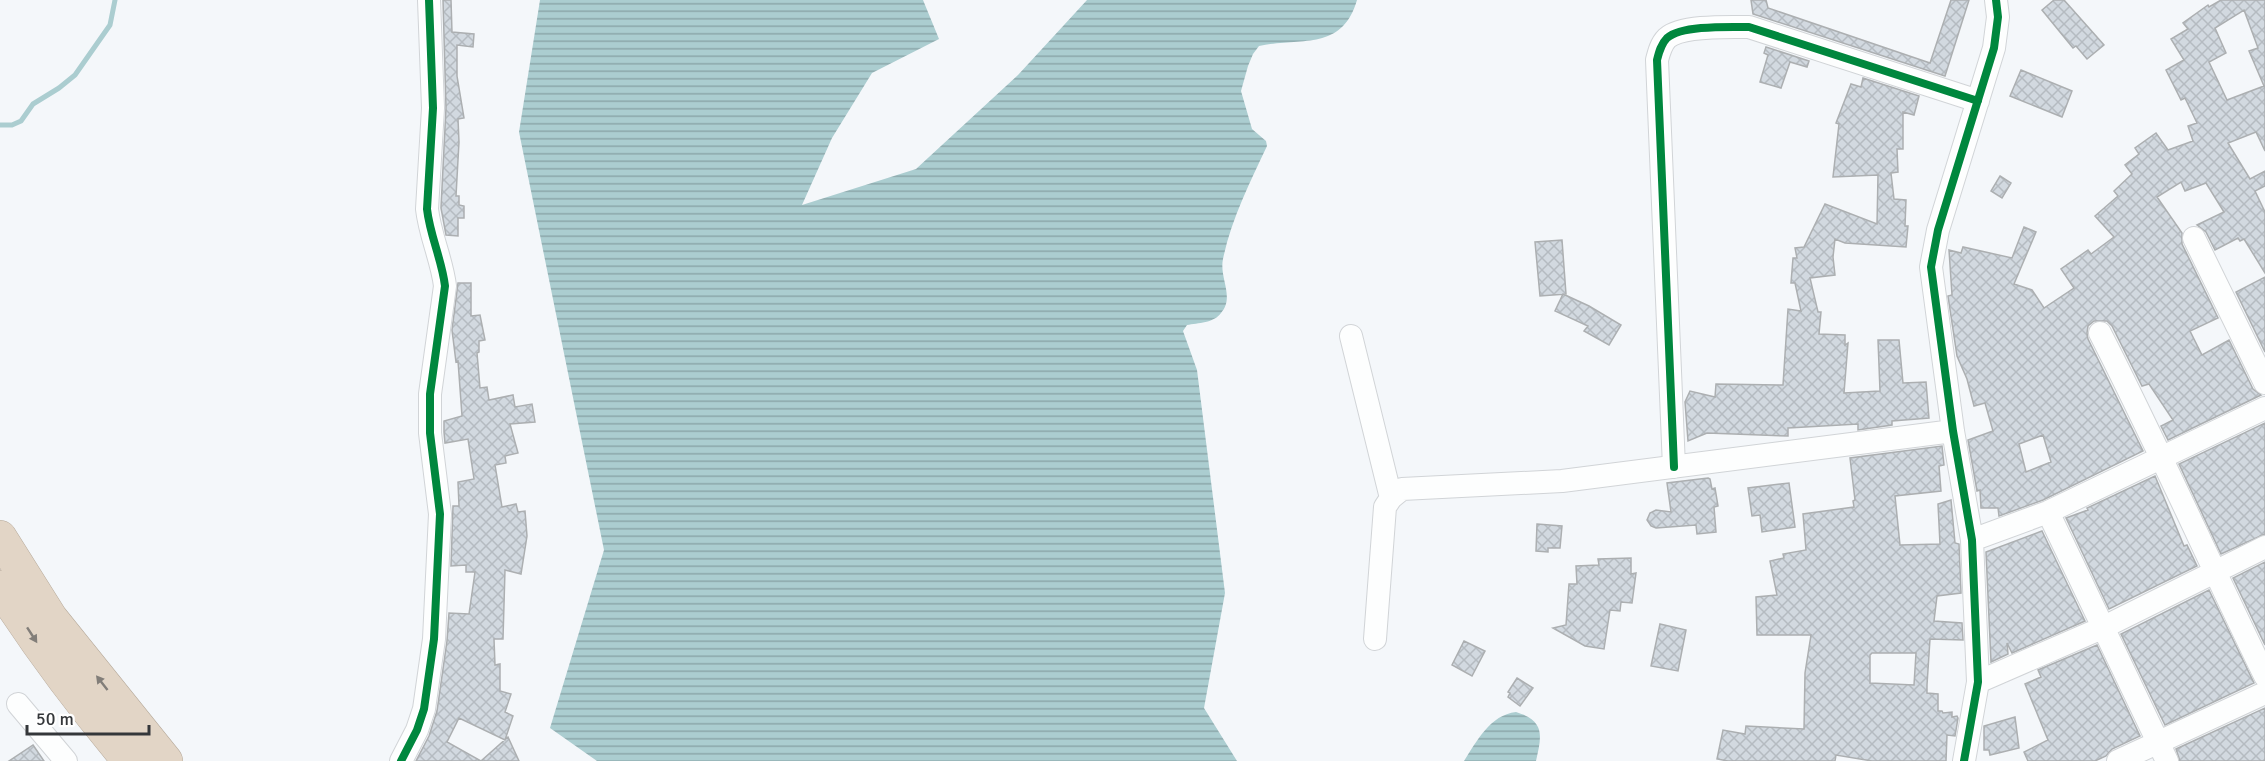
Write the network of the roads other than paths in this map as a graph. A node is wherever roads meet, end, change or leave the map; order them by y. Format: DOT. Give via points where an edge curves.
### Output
graph roads {
  1 [pos="429,0"];
  2 [pos="1996,0"];
  3 [pos="1978,101"];
  4 [pos="2194,238"];
  5 [pos="2100,333"];
  6 [pos="1351,336"];
  7 [pos="2265,383"];
  8 [pos="2265,408"];
  9 [pos="1953,431"];
  10 [pos="2162,458"];
  11 [pos="1674,467"];
  12 [pos="1391,498"];
  13 [pos="2048,512"];
  14 [pos="0,537"];
  15 [pos="1972,540"];
  16 [pos="2265,547"];
  17 [pos="2214,573"];
  18 [pos="0,586"];
  19 [pos="2102,628"];
  20 [pos="1375,639"];
  21 [pos="2265,676"];
  22 [pos="1978,682"];
  23 [pos="2265,693"];
  24 [pos="18,704"];
  25 [pos="2163,751"];
  26 [pos="66,761"];
  27 [pos="129,761"];
  28 [pos="166,761"];
  29 [pos="401,761"];
  30 [pos="1964,761"];
  31 [pos="2118,761"];
  1 -- 29 [label="street" via="433,108 428,219 445,286 430,394 430,433 440,514 439,566 424,709"];
  2 -- 3 [label="street" via="1994,48"];
  3 -- 9 [label="street" via="1930,267"];
  3 -- 11 [label="street" via="1749,27 1714,27 1678,32 1667,38 1657,60"];
  4 -- 7 [label="street"];
  5 -- 10 [label="street"];
  6 -- 12 [label="street"];
  8 -- 10 [label="street"];
  9 -- 11 [label="street"];
  9 -- 15 [label="street"];
  10 -- 13 [label="street"];
  10 -- 17 [label="street"];
  11 -- 12 [label="street" via="1562,481 1402,489"];
  12 -- 20 [label="street" via="1385,507"];
  13 -- 15 [label="street"];
  13 -- 19 [label="street"];
  28 -- 14 [label="highway, one-way" via="51,618"];
  15 -- 22 [label="street"];
  16 -- 17 [label="street"];
  17 -- 19 [label="street"];
  17 -- 21 [label="street"];
  18 -- 27 [label="highway, one-way" via="56,669"];
  19 -- 22 [label="street"];
  19 -- 25 [label="street"];
  22 -- 30 [label="street"];
  23 -- 25 [label="street"];
  24 -- 26 [label="street"];
  25 -- 31 [label="street"];
}
